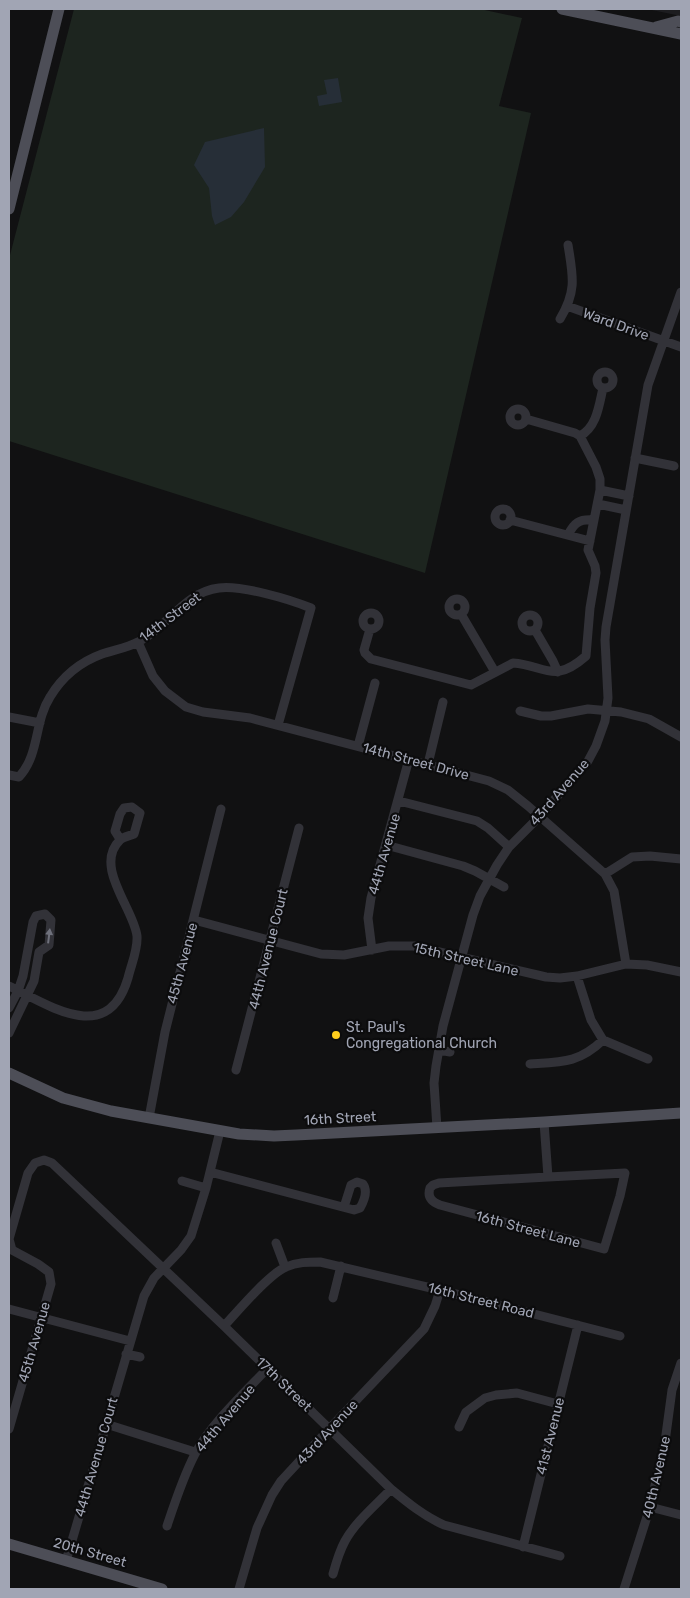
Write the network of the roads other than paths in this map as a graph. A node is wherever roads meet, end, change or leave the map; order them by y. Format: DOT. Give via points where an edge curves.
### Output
graph roads {
  1 [pos="59,9"];
  2 [pos="562,9"];
  3 [pos="681,22"];
  4 [pos="652,28"];
  5 [pos="681,34"];
  6 [pos="9,208"];
  7 [pos="568,245"];
  8 [pos="681,292"];
  9 [pos="568,306"];
  10 [pos="560,319"];
  11 [pos="664,341"];
  12 [pos="681,348"];
  13 [pos="603,388"];
  14 [pos="526,419"];
  15 [pos="580,436"];
  16 [pos="635,458"];
  17 [pos="674,466"];
  18 [pos="600,490"];
  19 [pos="629,496"];
  20 [pos="598,504"];
  21 [pos="626,510"];
  22 [pos="510,520"];
  23 [pos="593,520"];
  24 [pos="568,535"];
  25 [pos="590,541"];
  26 [pos="461,614"];
  27 [pos="589,624"];
  28 [pos="606,626"];
  29 [pos="370,629"];
  30 [pos="535,630"];
  31 [pos="588,639"];
  32 [pos="605,640"];
  33 [pos="138,642"];
  34 [pos="495,672"];
  35 [pos="558,672"];
  36 [pos="375,683"];
  37 [pos="442,702"];
  38 [pos="607,710"];
  39 [pos="520,711"];
  40 [pos="9,717"];
  41 [pos="40,723"];
  42 [pos="278,725"];
  43 [pos="681,737"];
  44 [pos="358,746"];
  45 [pos="410,759"];
  46 [pos="428,764"];
  47 [pos="9,775"];
  48 [pos="399,801"];
  49 [pos="221,809"];
  50 [pos="540,816"];
  51 [pos="299,828"];
  52 [pos="120,839"];
  53 [pos="386,844"];
  54 [pos="510,847"];
  55 [pos="681,859"];
  56 [pos="605,874"];
  57 [pos="488,878"];
  58 [pos="504,887"];
  59 [pos="194,920"];
  60 [pos="270,940"];
  61 [pos="28,949"];
  62 [pos="372,950"];
  63 [pos="39,952"];
  64 [pos="461,957"];
  65 [pos="626,964"];
  66 [pos="681,972"];
  67 [pos="577,976"];
  68 [pos="9,986"];
  69 [pos="22,993"];
  70 [pos="9,1008"];
  71 [pos="9,1033"];
  72 [pos="603,1040"];
  73 [pos="438,1050"];
  74 [pos="450,1052"];
  75 [pos="648,1059"];
  76 [pos="530,1064"];
  77 [pos="236,1070"];
  78 [pos="9,1073"];
  79 [pos="681,1113"];
  80 [pos="149,1118"];
  81 [pos="544,1122"];
  82 [pos="436,1128"];
  83 [pos="220,1131"];
  84 [pos="39,1162"];
  85 [pos="210,1172"];
  86 [pos="548,1177"];
  87 [pos="182,1181"];
  88 [pos="206,1188"];
  89 [pos="348,1194"];
  90 [pos="364,1198"];
  91 [pos="344,1207"];
  92 [pos="276,1243"];
  93 [pos="341,1266"];
  94 [pos="285,1267"];
  95 [pos="163,1268"];
  96 [pos="440,1290"];
  97 [pos="333,1298"];
  98 [pos="9,1309"];
  99 [pos="42,1318"];
  100 [pos="578,1325"];
  101 [pos="224,1326"];
  102 [pos="620,1336"];
  103 [pos="130,1341"];
  104 [pos="126,1354"];
  105 [pos="140,1357"];
  106 [pos="681,1363"];
  107 [pos="268,1368"];
  108 [pos="678,1383"];
  109 [pos="558,1404"];
  110 [pos="106,1424"];
  111 [pos="330,1428"];
  112 [pos="459,1428"];
  113 [pos="9,1429"];
  114 [pos="196,1452"];
  115 [pos="392,1489"];
  116 [pos="650,1507"];
  117 [pos="681,1515"];
  118 [pos="167,1526"];
  119 [pos="9,1544"];
  120 [pos="523,1547"];
  121 [pos="560,1556"];
  122 [pos="66,1561"];
  123 [pos="333,1574"];
  124 [pos="162,1589"];
  125 [pos="238,1589"];
  126 [pos="624,1589"];
  1 -- 6 [label="main road"];
  2 -- 4 [label="main road"];
  3 -- 4 [label="main road"];
  4 -- 5 [label="main road"];
  7 -- 9 [label="street, Ward Drive" via="573,285"];
  8 -- 11 [label="street, 43rd Avenue"];
  9 -- 10 [label="street, Ward Drive"];
  9 -- 11 [label="street, Ward Drive"];
  11 -- 12 [label="street, Ward Drive"];
  11 -- 16 [label="street, 43rd Avenue" via="648,385"];
  13 -- 15 [label="street" via="593,423"];
  14 -- 15 [label="street"];
  15 -- 18 [label="street" via="596,467"];
  16 -- 17 [label="street"];
  16 -- 19 [label="street, 43rd Avenue"];
  18 -- 19 [label="street"];
  18 -- 20 [label="street"];
  19 -- 21 [label="street, 43rd Avenue"];
  20 -- 21 [label="street"];
  20 -- 23 [label="street"];
  21 -- 28 [label="street, 43rd Avenue"];
  22 -- 24 [label="street"];
  23 -- 24 [label="street" via="579,521"];
  23 -- 25 [label="street"];
  24 -- 25 [label="street"];
  25 -- 27 [label="street" via="588,550 596,573"];
  26 -- 34 [label="street"];
  27 -- 28 [label="street"];
  27 -- 31 [label="street"];
  28 -- 32 [label="street, 43rd Avenue"];
  29 -- 34 [label="street" via="364,650 371,659 471,685"];
  30 -- 35 [label="street"];
  31 -- 32 [label="street"];
  31 -- 35 [label="street" via="586,656"];
  32 -- 38 [label="street, 43rd Avenue"];
  33 -- 41 [label="street, 14th Street" via="76,667 49,697"];
  33 -- 42 [label="street, 14th Street Drive" via="165,691 186,707"];
  33 -- 42 [label="street, 14th Street" via="188,601 202,592 218,588 234,587 311,608"];
  34 -- 35 [label="street" via="513,663"];
  36 -- 44 [label="street"];
  37 -- 46 [label="street"];
  38 -- 39 [label="street" via="588,709 551,716"];
  38 -- 43 [label="street" via="649,719"];
  38 -- 50 [label="street, 43rd Avenue" via="602,732 588,761"];
  40 -- 41 [label="street"];
  41 -- 47 [label="street, 14th Street" via="27,768 19,777"];
  42 -- 44 [label="street, 14th Street Drive"];
  44 -- 45 [label="street, 14th Street Drive"];
  45 -- 46 [label="street, 14th Street Drive"];
  45 -- 48 [label="street, 44th Avenue"];
  46 -- 50 [label="street, 14th Street Drive" via="489,781 508,790"];
  48 -- 53 [label="street, 44th Avenue"];
  48 -- 54 [label="street" via="477,822"];
  49 -- 59 [label="street, 45th Avenue"];
  50 -- 54 [label="street, 43rd Avenue"];
  50 -- 56 [label="street, 14th Street Drive"];
  51 -- 60 [label="street, 44th Avenue Court"];
  52 -- 69 [label="street" via="112,858 112,875 135,926 137,939 124,991 109,1009 91,1017 72,1016"];
  53 -- 57 [label="street" via="463,866"];
  53 -- 62 [label="street, 44th Avenue" via="368,918"];
  54 -- 57 [label="street, 43rd Avenue"];
  55 -- 56 [label="street" via="632,857"];
  56 -- 65 [label="street, 14th Street Drive" via="614,890"];
  57 -- 58 [label="street"];
  57 -- 64 [label="street, 43rd Avenue"];
  59 -- 60 [label="street, 15th Street Lane"];
  59 -- 80 [label="street, 45th Avenue" via="165,1032"];
  60 -- 62 [label="street, 15th Street Lane" via="336,956"];
  60 -- 77 [label="street, 44th Avenue Court"];
  61 -- 63 [label="street"];
  63 -- 61 [label="street, one-way" via="49,945 51,920 45,914 36,916 33,922"];
  61 -- 69 [label="street"];
  62 -- 64 [label="street, 15th Street Lane" via="414,946"];
  63 -- 69 [label="street" via="34,980"];
  64 -- 67 [label="street, 15th Street Lane" via="546,977"];
  64 -- 73 [label="street, 43rd Avenue"];
  65 -- 66 [label="street, 15th Street Lane"];
  65 -- 67 [label="street, 15th Street Lane"];
  67 -- 72 [label="street" via="590,1020"];
  68 -- 69 [label="street"];
  69 -- 70 [label="street"];
  69 -- 71 [label="street"];
  72 -- 75 [label="street"];
  72 -- 76 [label="street" via="594,1050 575,1059"];
  73 -- 74 [label="street"];
  73 -- 82 [label="street, 43rd Avenue" via="434,1083"];
  78 -- 80 [label="main road, 16th Street" via="84,1105"];
  79 -- 81 [label="main road, 16th Street"];
  80 -- 83 [label="main road, 16th Street"];
  81 -- 82 [label="main road, 16th Street"];
  81 -- 86 [label="street"];
  82 -- 83 [label="main road, 16th Street" via="274,1136"];
  83 -- 85 [label="street, 44th Avenue Court"];
  84 -- 95 [label="street, 17th Street" via="52,1163"];
  84 -- 99 [label="street, 45th Avenue" via="28,1173 10,1238 12,1250 49,1272 51,1284"];
  85 -- 88 [label="street, 44th Avenue Court"];
  85 -- 91 [label="street"];
  86 -- 86 [label="street, 16th Street Lane" via="625,1173 604,1249 440,1205 429,1196 430,1188 440,1183"];
  87 -- 88 [label="street"];
  88 -- 95 [label="street, 44th Avenue Court" via="191,1236"];
  89 -- 90 [label="street"];
  89 -- 90 [label="street" via="351,1185 360,1182 366,1189"];
  89 -- 91 [label="street"];
  90 -- 91 [label="street" via="360,1208"];
  92 -- 94 [label="street"];
  93 -- 94 [label="street, 16th Street Road" via="305,1262"];
  93 -- 96 [label="street, 16th Street Road"];
  93 -- 97 [label="street"];
  94 -- 101 [label="street, 16th Street Road"];
  95 -- 101 [label="street, 17th Street"];
  95 -- 103 [label="street, 44th Avenue Court" via="144,1296"];
  96 -- 100 [label="street, 16th Street Road"];
  96 -- 111 [label="street, 43rd Avenue" via="424,1329"];
  98 -- 99 [label="street"];
  99 -- 103 [label="street"];
  99 -- 113 [label="street, 45th Avenue"];
  100 -- 102 [label="street, 16th Street Road"];
  100 -- 109 [label="street, 41st Avenue"];
  101 -- 107 [label="street, 17th Street"];
  103 -- 104 [label="street, 44th Avenue Court"];
  104 -- 105 [label="street"];
  104 -- 110 [label="street, 44th Avenue Court"];
  106 -- 108 [label="street, 40th Avenue"];
  107 -- 111 [label="street, 17th Street"];
  107 -- 114 [label="street, 44th Avenue" via="239,1397"];
  108 -- 116 [label="street, 40th Avenue"];
  109 -- 112 [label="street" via="517,1393 496,1395 480,1401 466,1412"];
  109 -- 120 [label="street, 41st Avenue"];
  110 -- 114 [label="street"];
  110 -- 122 [label="street, 44th Avenue Court"];
  111 -- 115 [label="street, 17th Street"];
  111 -- 125 [label="street, 43rd Avenue" via="272,1495 257,1528"];
  114 -- 118 [label="street, 44th Avenue"];
  115 -- 120 [label="street, 17th Street" via="444,1525"];
  115 -- 123 [label="street" via="346,1540"];
  116 -- 117 [label="street"];
  116 -- 126 [label="street, 40th Avenue"];
  119 -- 122 [label="main road, 20th Street"];
  120 -- 121 [label="street, 17th Street"];
  122 -- 124 [label="main road, 20th Street"];
}
